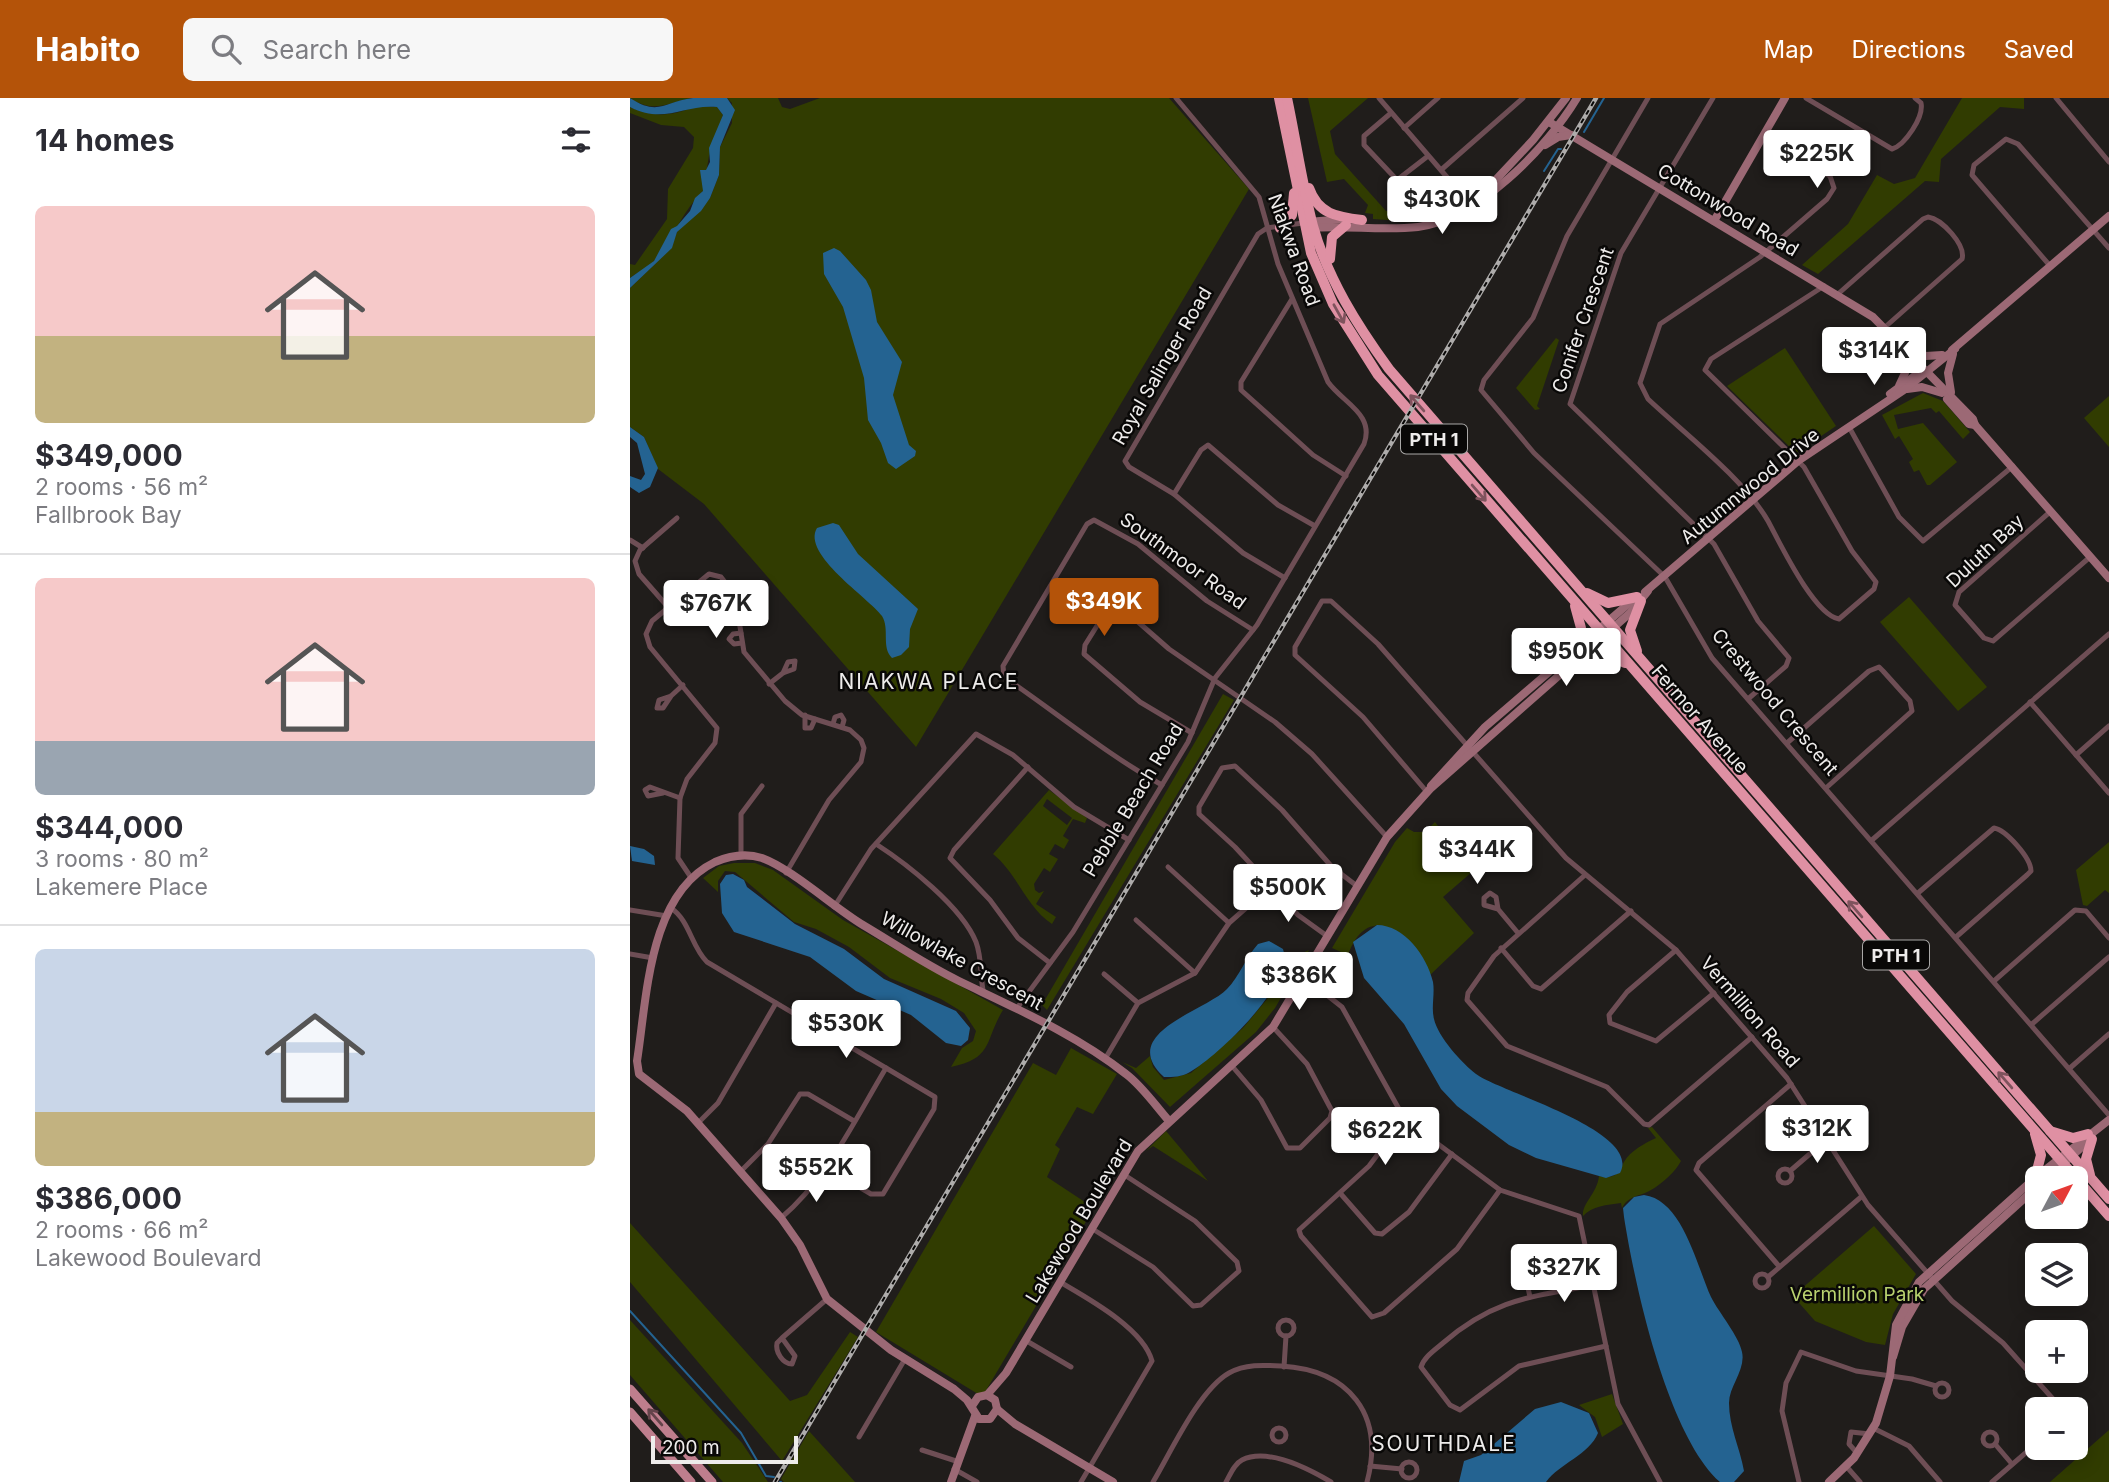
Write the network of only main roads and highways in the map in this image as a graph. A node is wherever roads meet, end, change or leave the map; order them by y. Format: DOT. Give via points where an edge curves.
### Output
graph roads {
  1 [pos="1279,98"];
  2 [pos="1287,98"];
  3 [pos="1299,156"];
  4 [pos="1295,184"];
  5 [pos="1362,220"];
  6 [pos="1346,225"];
  7 [pos="1305,226"];
  8 [pos="1280,228"];
  9 [pos="1336,282"];
  10 [pos="1574,584"];
  11 [pos="1572,597"];
  12 [pos="1606,628"];
  13 [pos="1638,665"];
  14 [pos="2035,1131"];
  15 [pos="2050,1131"];
  16 [pos="2066,1157"];
  17 [pos="2038,1166"];
  18 [pos="2090,1178"];
  19 [pos="2103,1201"];
  20 [pos="2109,1216"];
  21 [pos="630,1389"];
  22 [pos="630,1412"];
  23 [pos="691,1482"];
  24 [pos="712,1482"];
  1 -- 4 [label="highway, Fermor Avenue / PTH 1"];
  2 -- 3 [label="highway, Fermor Avenue / PTH 1"];
  3 -- 5 [label="highway" via="1312,196 1321,208 1338,217"];
  3 -- 7 [label="highway, Fermor Avenue / PTH 1"];
  4 -- 7 [label="highway, Fermor Avenue / PTH 1"];
  4 -- 8 [label="highway" via="1292,215"];
  6 -- 9 [label="highway" via="1329,242"];
  7 -- 9 [label="highway, Fermor Avenue / PTH 1"];
  7 -- 11 [label="highway, Fermor Avenue / PTH 1, one-way" via="1334,304 1378,375"];
  10 -- 9 [label="highway, Fermor Avenue / PTH 1, one-way" via="1389,369 1363,335"];
  10 -- 12 [label="highway, Fermor Avenue / PTH 1"];
  10 -- 13 [label="highway" via="1608,603 1639,599 1630,630"];
  11 -- 12 [label="highway, Fermor Avenue / PTH 1"];
  11 -- 13 [label="highway" via="1581,628 1576,654 1603,653"];
  12 -- 13 [label="highway, Fermor Avenue / PTH 1"];
  13 -- 14 [label="highway, Fermor Avenue / PTH 1"];
  15 -- 13 [label="highway, Fermor Avenue / PTH 1, one-way"];
  14 -- 16 [label="highway, Fermor Avenue / PTH 1"];
  14 -- 17 [label="highway"];
  15 -- 16 [label="highway, Fermor Avenue / PTH 1"];
  15 -- 18 [label="highway" via="2073,1138 2090,1136 2086,1159"];
  16 -- 18 [label="highway, Fermor Avenue / PTH 1"];
  16 -- 19 [label="highway, Fermor Avenue / PTH 1"];
  18 -- 19 [label="highway, Fermor Avenue / PTH 1"];
  19 -- 20 [label="highway, Fermor Avenue / PTH 1"];
  24 -- 21 [label="main road, one-way"];
  22 -- 23 [label="main road"];
}
